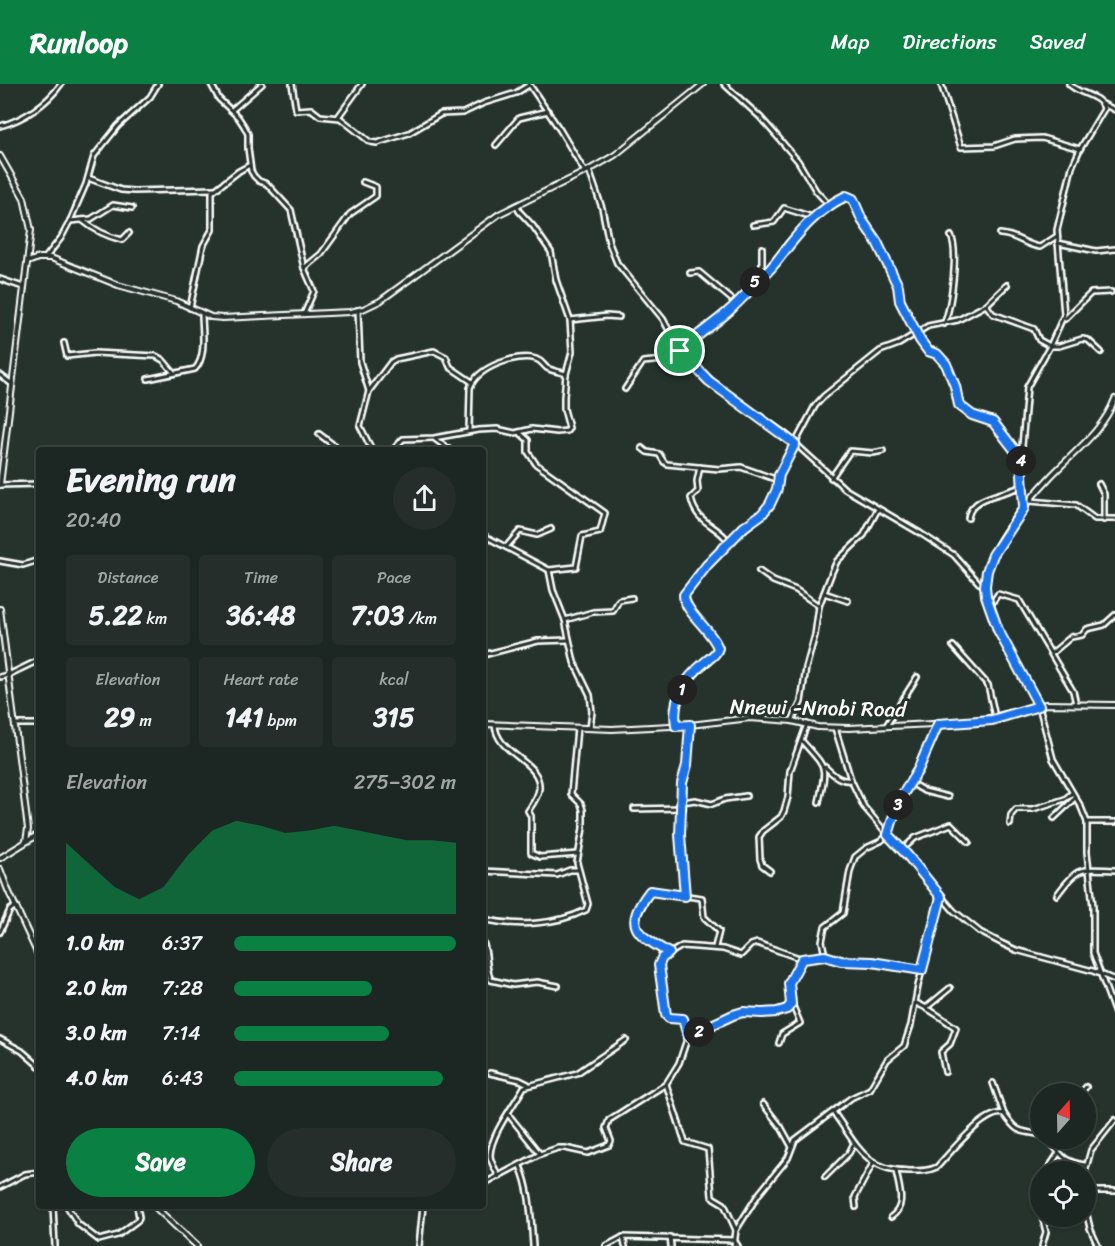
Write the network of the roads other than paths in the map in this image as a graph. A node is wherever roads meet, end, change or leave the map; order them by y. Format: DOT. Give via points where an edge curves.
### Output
graph roads {
  1 [pos="61,84"];
  2 [pos="158,84"];
  3 [pos="210,84"];
  4 [pos="262,84"];
  5 [pos="292,84"];
  6 [pos="362,84"];
  7 [pos="703,84"];
  8 [pos="724,84"];
  9 [pos="941,84"];
  10 [pos="1069,84"];
  11 [pos="529,85"];
  12 [pos="1102,104"];
  13 [pos="232,110"];
  14 [pos="1115,110"];
  15 [pos="548,111"];
  16 [pos="338,117"];
  17 [pos="0,126"];
  18 [pos="496,145"];
  19 [pos="1080,149"];
  20 [pos="0,156"];
  21 [pos="2,162"];
  22 [pos="250,165"];
  23 [pos="587,171"];
  24 [pos="88,178"];
  25 [pos="363,182"];
  26 [pos="214,189"];
  27 [pos="517,204"];
  28 [pos="829,205"];
  29 [pos="132,208"];
  30 [pos="812,218"];
  31 [pos="82,220"];
  32 [pos="70,221"];
  33 [pos="753,225"];
  34 [pos="129,233"];
  35 [pos="999,234"];
  36 [pos="951,236"];
  37 [pos="1057,236"];
  38 [pos="1058,243"];
  39 [pos="30,248"];
  40 [pos="762,248"];
  41 [pos="1115,249"];
  42 [pos="44,257"];
  43 [pos="28,262"];
  44 [pos="304,268"];
  45 [pos="690,273"];
  46 [pos="762,276"];
  47 [pos="0,279"];
  48 [pos="1007,285"];
  49 [pos="24,287"];
  50 [pos="1111,292"];
  51 [pos="736,303"];
  52 [pos="986,305"];
  53 [pos="190,308"];
  54 [pos="358,310"];
  55 [pos="202,314"];
  56 [pos="304,314"];
  57 [pos="619,317"];
  58 [pos="1063,320"];
  59 [pos="570,321"];
  60 [pos="944,324"];
  61 [pos="917,331"];
  62 [pos="64,343"];
  63 [pos="1050,346"];
  64 [pos="680,351"];
  65 [pos="1101,352"];
  66 [pos="174,373"];
  67 [pos="566,374"];
  68 [pos="0,375"];
  69 [pos="148,379"];
  70 [pos="472,382"];
  71 [pos="12,384"];
  72 [pos="625,388"];
  73 [pos="369,391"];
  74 [pos="1115,399"];
  75 [pos="469,431"];
  76 [pos="519,432"];
  77 [pos="319,434"];
  78 [pos="434,438"];
  79 [pos="795,444"];
  80 [pos="336,447"];
  81 [pos="370,447"];
  82 [pos="396,447"];
  83 [pos="446,447"];
  84 [pos="642,448"];
  85 [pos="883,451"];
  86 [pos="1021,458"];
  87 [pos="1,460"];
  88 [pos="700,467"];
  89 [pos="831,478"];
  90 [pos="778,480"];
  91 [pos="36,484"];
  92 [pos="1099,484"];
  93 [pos="0,485"];
  94 [pos="1022,486"];
  95 [pos="1030,501"];
  96 [pos="1024,508"];
  97 [pos="878,509"];
  98 [pos="968,518"];
  99 [pos="1104,519"];
  100 [pos="1115,519"];
  101 [pos="551,529"];
  102 [pos="486,537"];
  103 [pos="729,542"];
  104 [pos="506,547"];
  105 [pos="0,561"];
  106 [pos="36,561"];
  107 [pos="549,570"];
  108 [pos="759,571"];
  109 [pos="985,586"];
  110 [pos="824,593"];
  111 [pos="632,598"];
  112 [pos="848,601"];
  113 [pos="819,606"];
  114 [pos="989,608"];
  115 [pos="0,609"];
  116 [pos="1115,615"];
  117 [pos="565,620"];
  118 [pos="569,640"];
  119 [pos="953,646"];
  120 [pos="1052,653"];
  121 [pos="486,654"];
  122 [pos="36,662"];
  123 [pos="8,675"];
  124 [pos="0,677"];
  125 [pos="917,677"];
  126 [pos="1076,704"];
  127 [pos="1115,705"];
  128 [pos="1039,706"];
  129 [pos="995,719"];
  130 [pos="792,721"];
  131 [pos="16,724"];
  132 [pos="36,724"];
  133 [pos="486,724"];
  134 [pos="495,724"];
  135 [pos="807,724"];
  136 [pos="938,724"];
  137 [pos="690,725"];
  138 [pos="676,726"];
  139 [pos="886,726"];
  140 [pos="577,728"];
  141 [pos="590,728"];
  142 [pos="834,728"];
  143 [pos="802,741"];
  144 [pos="824,766"];
  145 [pos="851,780"];
  146 [pos="911,782"];
  147 [pos="1072,793"];
  148 [pos="746,796"];
  149 [pos="948,797"];
  150 [pos="1075,797"];
  151 [pos="682,802"];
  152 [pos="819,802"];
  153 [pos="683,808"];
  154 [pos="634,809"];
  155 [pos="1054,818"];
  156 [pos="1086,822"];
  157 [pos="1115,822"];
  158 [pos="1010,824"];
  159 [pos="27,830"];
  160 [pos="36,834"];
  161 [pos="888,835"];
  162 [pos="36,836"];
  163 [pos="26,841"];
  164 [pos="969,842"];
  165 [pos="902,850"];
  166 [pos="578,854"];
  167 [pos="0,858"];
  168 [pos="0,869"];
  169 [pos="1089,869"];
  170 [pos="577,870"];
  171 [pos="1115,870"];
  172 [pos="486,871"];
  173 [pos="770,871"];
  174 [pos="1057,895"];
  175 [pos="685,896"];
  176 [pos="941,897"];
  177 [pos="15,906"];
  178 [pos="486,920"];
  179 [pos="0,932"];
  180 [pos="714,948"];
  181 [pos="36,951"];
  182 [pos="486,951"];
  183 [pos="669,953"];
  184 [pos="825,956"];
  185 [pos="802,959"];
  186 [pos="922,970"];
  187 [pos="1100,973"];
  188 [pos="1115,980"];
  189 [pos="558,986"];
  190 [pos="950,988"];
  191 [pos="916,1003"];
  192 [pos="791,1004"];
  193 [pos="927,1007"];
  194 [pos="1115,1014"];
  195 [pos="688,1036"];
  196 [pos="0,1039"];
  197 [pos="626,1040"];
  198 [pos="779,1043"];
  199 [pos="36,1064"];
  200 [pos="945,1072"];
  201 [pos="490,1073"];
  202 [pos="993,1083"];
  203 [pos="528,1084"];
  204 [pos="666,1084"];
  205 [pos="763,1104"];
  206 [pos="833,1112"];
  207 [pos="508,1114"];
  208 [pos="1004,1114"];
  209 [pos="1115,1120"];
  210 [pos="1030,1133"];
  211 [pos="853,1144"];
  212 [pos="792,1147"];
  213 [pos="1055,1149"];
  214 [pos="540,1154"];
  215 [pos="1058,1154"];
  216 [pos="1053,1161"];
  217 [pos="1069,1161"];
  218 [pos="1087,1161"];
  219 [pos="873,1162"];
  220 [pos="520,1166"];
  221 [pos="897,1171"];
  222 [pos="36,1172"];
  223 [pos="499,1177"];
  224 [pos="825,1177"];
  225 [pos="486,1183"];
  226 [pos="0,1187"];
  227 [pos="1096,1191"];
  228 [pos="1115,1191"];
  229 [pos="856,1207"];
  230 [pos="53,1209"];
  231 [pos="69,1209"];
  232 [pos="137,1209"];
  233 [pos="157,1209"];
  234 [pos="423,1209"];
  235 [pos="891,1217"];
  236 [pos="1045,1227"];
  237 [pos="1090,1227"];
  238 [pos="736,1230"];
  239 [pos="623,1237"];
  240 [pos="670,1238"];
  241 [pos="734,1239"];
  242 [pos="55,1246"];
  243 [pos="197,1246"];
  244 [pos="419,1246"];
  245 [pos="533,1246"];
  246 [pos="606,1246"];
  247 [pos="625,1246"];
  248 [pos="671,1246"];
  249 [pos="734,1246"];
  250 [pos="738,1246"];
  251 [pos="1042,1246"];
  252 [pos="1098,1246"];
  1 -- 17 [label="street" via="41,105"];
  2 -- 24 [label="street" via="94,156"];
  3 -- 13 [label="street"];
  4 -- 13 [label="street"];
  5 -- 16 [label="street" via="296,110 311,109 320,116"];
  6 -- 16 [label="street"];
  7 -- 23 [label="main road" via="615,155"];
  8 -- 28 [label="street" via="776,135"];
  9 -- 19 [label="street" via="961,147 1042,138"];
  10 -- 12 [label="street"];
  11 -- 15 [label="street"];
  11 -- 16 [label="street" via="463,113 441,114 410,133 376,143"];
  12 -- 14 [label="street"];
  12 -- 19 [label="street" via="1104,110"];
  13 -- 22 [label="street" via="248,134"];
  15 -- 18 [label="street" via="519,118"];
  15 -- 23 [label="street"];
  19 -- 37 [label="street" via="1072,167"];
  20 -- 21 [label="main road"];
  21 -- 39 [label="main road" via="28,208"];
  22 -- 26 [label="street"];
  22 -- 44 [label="street" via="259,181 267,184 291,210"];
  23 -- 27 [label="main road"];
  23 -- 64 [label="street" via="602,208 612,254 663,319"];
  24 -- 26 [label="street" via="121,190"];
  24 -- 32 [label="street"];
  25 -- 44 [label="street" via="376,187 376,196 350,214 321,254"];
  26 -- 53 [label="street" via="212,230 203,246"];
  27 -- 54 [label="main road" via="380,301"];
  27 -- 59 [label="street" via="550,252"];
  28 -- 30 [label="street"];
  28 -- 61 [label="street" via="846,196 853,199"];
  29 -- 31 [label="street" via="113,205 91,219"];
  30 -- 33 [label="street" via="784,208 774,222"];
  30 -- 46 [label="street"];
  31 -- 32 [label="street"];
  31 -- 34 [label="street" via="117,239 122,240"];
  32 -- 42 [label="street"];
  35 -- 37 [label="street" via="1040,247"];
  36 -- 60 [label="street" via="954,262"];
  37 -- 38 [label="street"];
  38 -- 41 [label="street" via="1096,251"];
  38 -- 58 [label="street"];
  39 -- 42 [label="main road"];
  39 -- 43 [label="main road"];
  40 -- 46 [label="street"];
  42 -- 43 [label="main road"];
  42 -- 53 [label="main road"];
  43 -- 49 [label="main road"];
  44 -- 56 [label="street" via="314,291"];
  45 -- 51 [label="street" via="699,272"];
  46 -- 51 [label="street"];
  47 -- 49 [label="street"];
  48 -- 52 [label="street"];
  49 -- 71 [label="main road"];
  50 -- 58 [label="street" via="1091,293"];
  51 -- 64 [label="street"];
  52 -- 60 [label="street" via="958,321"];
  52 -- 63 [label="street" via="993,314 1034,329 1039,340"];
  53 -- 55 [label="main road"];
  54 -- 56 [label="main road"];
  54 -- 73 [label="street" via="360,362"];
  55 -- 56 [label="main road" via="223,318"];
  55 -- 66 [label="street" via="202,354 198,366"];
  57 -- 59 [label="street"];
  58 -- 63 [label="street"];
  59 -- 67 [label="street" via="572,352"];
  60 -- 61 [label="street"];
  61 -- 79 [label="street" via="880,351 824,396"];
  61 -- 86 [label="street" via="925,348 946,364 959,405 972,415 993,422"];
  62 -- 66 [label="street" via="67,357 95,353 156,356"];
  63 -- 65 [label="street" via="1082,339"];
  63 -- 86 [label="street" via="1027,387"];
  64 -- 72 [label="street" via="663,360 644,362"];
  64 -- 79 [label="street" via="709,381"];
  66 -- 69 [label="street"];
  67 -- 70 [label="street" via="535,359 521,358 497,363"];
  67 -- 76 [label="street" via="567,431"];
  68 -- 71 [label="street"];
  70 -- 73 [label="street" via="450,367 447,357 434,351 391,362"];
  70 -- 75 [label="street"];
  71 -- 87 [label="main road"];
  73 -- 81 [label="street" via="360,426"];
  74 -- 95 [label="main road" via="1101,426"];
  75 -- 76 [label="street"];
  75 -- 78 [label="street"];
  76 -- 107 [label="street" via="528,440 528,452 536,464 606,515 600,532 582,536 576,567"];
  77 -- 80 [label="street"];
  78 -- 82 [label="street" via="403,439"];
  78 -- 83 [label="street"];
  79 -- 89 [label="street"];
  79 -- 90 [label="street"];
  84 -- 88 [label="street" via="659,454 667,464"];
  85 -- 89 [label="street" via="850,451"];
  86 -- 94 [label="street"];
  87 -- 93 [label="main road"];
  88 -- 90 [label="street" via="744,468"];
  88 -- 103 [label="street" via="698,491 691,500 700,518"];
  89 -- 97 [label="street"];
  90 -- 103 [label="street" via="775,495 762,514"];
  91 -- 93 [label="street"];
  92 -- 99 [label="street" via="1104,494"];
  94 -- 96 [label="street"];
  94 -- 98 [label="street" via="975,504"];
  95 -- 96 [label="main road"];
  95 -- 99 [label="street" via="1076,505 1091,518"];
  96 -- 109 [label="main road" via="993,555"];
  97 -- 109 [label="street" via="954,555"];
  97 -- 110 [label="street" via="864,535 837,561"];
  99 -- 100 [label="street"];
  101 -- 104 [label="street" via="537,535 520,531"];
  102 -- 104 [label="street"];
  103 -- 138 [label="street" via="684,595 685,603 718,651 693,673 680,693 674,708"];
  104 -- 107 [label="street"];
  105 -- 106 [label="street" via="22,565"];
  107 -- 117 [label="street"];
  108 -- 113 [label="street"];
  109 -- 114 [label="main road"];
  110 -- 112 [label="street"];
  110 -- 113 [label="street"];
  111 -- 117 [label="street" via="621,598 613,611"];
  113 -- 130 [label="street" via="801,702"];
  114 -- 120 [label="street" via="998,594 1019,600"];
  114 -- 128 [label="main road"];
  115 -- 123 [label="main road"];
  116 -- 120 [label="street" via="1104,625 1071,637"];
  117 -- 118 [label="street"];
  118 -- 121 [label="street" via="538,642"];
  118 -- 141 [label="street" via="577,671 590,695"];
  119 -- 129 [label="street" via="988,685"];
  120 -- 126 [label="street"];
  122 -- 123 [label="street"];
  123 -- 124 [label="street"];
  123 -- 131 [label="main road"];
  125 -- 139 [label="street"];
  126 -- 127 [label="main road, Nnewi -Nnobi Road"];
  126 -- 128 [label="main road, Nnewi -Nnobi Road"];
  128 -- 129 [label="main road, Nnewi -Nnobi Road"];
  128 -- 147 [label="street" via="1053,759"];
  129 -- 136 [label="main road, Nnewi -Nnobi Road"];
  130 -- 135 [label="main road, Nnewi -Nnobi Road"];
  130 -- 137 [label="main road, Nnewi -Nnobi Road" via="750,718"];
  131 -- 132 [label="street"];
  131 -- 159 [label="main road"];
  133 -- 134 [label="main road, Nnewi -Nnobi Road"];
  134 -- 140 [label="main road, Nnewi -Nnobi Road"];
  134 -- 166 [label="street" via="498,739 537,778 539,790 528,811 531,854"];
  135 -- 142 [label="main road, Nnewi -Nnobi Road"];
  135 -- 143 [label="street"];
  136 -- 139 [label="main road, Nnewi -Nnobi Road"];
  136 -- 146 [label="street"];
  137 -- 138 [label="main road, Nnewi -Nnobi Road"];
  137 -- 151 [label="street"];
  138 -- 141 [label="main road, Nnewi -Nnobi Road"];
  139 -- 142 [label="main road, Nnewi -Nnobi Road"];
  140 -- 141 [label="main road, Nnewi -Nnobi Road"];
  140 -- 166 [label="street" via="571,795 583,810"];
  142 -- 145 [label="street"];
  143 -- 144 [label="street"];
  143 -- 173 [label="street" via="790,771 783,811 759,837 760,859"];
  144 -- 145 [label="street" via="836,776"];
  144 -- 152 [label="street"];
  145 -- 161 [label="street" via="864,807"];
  146 -- 149 [label="street" via="924,791"];
  146 -- 161 [label="street" via="898,802"];
  147 -- 150 [label="street"];
  147 -- 158 [label="street" via="1033,809 1016,809"];
  148 -- 151 [label="street" via="709,804"];
  150 -- 155 [label="street"];
  150 -- 156 [label="street"];
  151 -- 153 [label="street"];
  153 -- 154 [label="street"];
  153 -- 175 [label="street" via="680,835"];
  156 -- 157 [label="street"];
  156 -- 169 [label="street"];
  159 -- 160 [label="main road"];
  159 -- 163 [label="main road"];
  161 -- 165 [label="street"];
  161 -- 184 [label="street" via="855,857 843,912 825,927"];
  162 -- 163 [label="main road"];
  163 -- 167 [label="main road"];
  164 -- 165 [label="street" via="951,824 915,838"];
  165 -- 176 [label="street"];
  166 -- 170 [label="street"];
  168 -- 177 [label="main road"];
  169 -- 171 [label="street"];
  169 -- 174 [label="street" via="1075,872"];
  169 -- 187 [label="street" via="1093,954"];
  170 -- 172 [label="street" via="557,875"];
  170 -- 178 [label="street" via="588,904 583,912 554,921 507,923"];
  175 -- 180 [label="street" via="702,898 704,917 718,931"];
  175 -- 183 [label="street" via="650,891 634,921 642,936"];
  176 -- 186 [label="street"];
  176 -- 187 [label="street" via="970,925 1003,944"];
  177 -- 179 [label="street"];
  177 -- 181 [label="main road"];
  180 -- 183 [label="street" via="680,946"];
  180 -- 185 [label="street" via="741,955 757,943"];
  182 -- 189 [label="street" via="491,980 513,985 537,982"];
  183 -- 195 [label="street" via="659,965 666,1015 683,1019"];
  184 -- 185 [label="street"];
  184 -- 186 [label="street"];
  185 -- 192 [label="street" via="789,983"];
  186 -- 191 [label="street"];
  187 -- 188 [label="street"];
  187 -- 194 [label="street"];
  190 -- 193 [label="street"];
  191 -- 193 [label="street"];
  191 -- 206 [label="street" via="904,1046 887,1060 870,1089"];
  192 -- 195 [label="street" via="777,1012 733,1015"];
  192 -- 198 [label="street" via="800,1023 782,1034"];
  193 -- 200 [label="street" via="956,1028 950,1044 941,1052"];
  195 -- 204 [label="street" via="679,1063"];
  196 -- 199 [label="street"];
  197 -- 203 [label="street" via="577,1073"];
  201 -- 203 [label="street"];
  202 -- 208 [label="street"];
  203 -- 207 [label="street"];
  204 -- 214 [label="street" via="609,1120 609,1145 588,1153 565,1148"];
  204 -- 238 [label="street" via="684,1139 708,1149 712,1196 724,1204"];
  205 -- 212 [label="street"];
  206 -- 211 [label="street"];
  206 -- 212 [label="street" via="800,1134"];
  207 -- 214 [label="street"];
  207 -- 223 [label="street" via="490,1153"];
  208 -- 210 [label="street" via="1010,1125"];
  208 -- 221 [label="street" via="985,1118 937,1167"];
  209 -- 218 [label="street"];
  211 -- 219 [label="street"];
  211 -- 224 [label="street"];
  212 -- 238 [label="street"];
  213 -- 215 [label="street"];
  214 -- 220 [label="street"];
  215 -- 216 [label="street"];
  215 -- 217 [label="street"];
  219 -- 221 [label="street"];
  219 -- 229 [label="street" via="855,1197"];
  220 -- 223 [label="street"];
  220 -- 245 [label="street"];
  221 -- 235 [label="street" via="901,1202 900,1209"];
  222 -- 226 [label="street"];
  223 -- 225 [label="street"];
  227 -- 228 [label="street"];
  230 -- 242 [label="street"];
  231 -- 232 [label="street" via="78,1224 99,1240 117,1235 139,1219"];
  233 -- 243 [label="main road"];
  234 -- 244 [label="street"];
  236 -- 251 [label="street"];
  237 -- 252 [label="street"];
  238 -- 241 [label="street"];
  239 -- 240 [label="street"];
  239 -- 246 [label="street"];
  239 -- 247 [label="street"];
  240 -- 241 [label="street"];
  240 -- 248 [label="street"];
  241 -- 249 [label="street"];
  241 -- 250 [label="street"];
}
